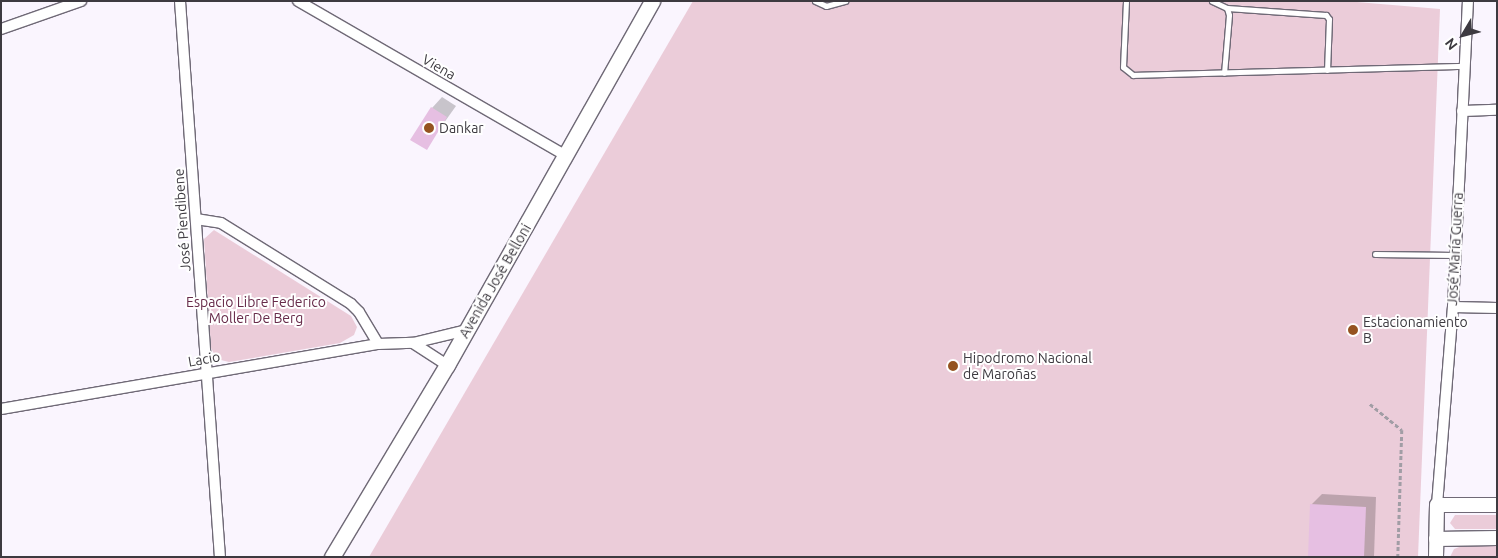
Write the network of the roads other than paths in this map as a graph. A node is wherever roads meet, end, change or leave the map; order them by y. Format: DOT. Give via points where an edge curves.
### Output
graph roads {
  1 [pos="81,1"];
  2 [pos="180,1"];
  3 [pos="298,1"];
  4 [pos="652,1"];
  5 [pos="815,1"];
  6 [pos="845,1"];
  7 [pos="1126,1"];
  8 [pos="1212,1"];
  9 [pos="1468,1"];
  10 [pos="1227,8"];
  11 [pos="1,30"];
  12 [pos="1464,66"];
  13 [pos="1327,70"];
  14 [pos="1224,72"];
  15 [pos="1497,110"];
  16 [pos="1462,111"];
  17 [pos="566,156"];
  18 [pos="196,219"];
  19 [pos="1375,254"];
  20 [pos="1455,255"];
  21 [pos="1453,307"];
  22 [pos="1497,308"];
  23 [pos="467,330"];
  24 [pos="378,344"];
  25 [pos="413,344"];
  26 [pos="447,365"];
  27 [pos="206,373"];
  28 [pos="1,409"];
  29 [pos="1437,505"];
  30 [pos="1497,505"];
  31 [pos="1436,538"];
  32 [pos="1497,538"];
  33 [pos="220,557"];
  34 [pos="332,557"];
  35 [pos="1436,557"];
  1 -- 11 [label="street"];
  2 -- 18 [label="street, José Piendibene"];
  3 -- 17 [label="street, Viena"];
  4 -- 17 [label="main road, Avenida José Belloni"];
  5 -- 6 [label="lane" via="826,6"];
  7 -- 14 [label="lane" via="1123,67 1126,72 1134,75"];
  8 -- 10 [label="lane"];
  9 -- 12 [label="street, José María Guerra"];
  10 -- 13 [label="lane" via="1326,15 1329,20"];
  10 -- 14 [label="lane"];
  12 -- 13 [label="lane"];
  12 -- 16 [label="street, José María Guerra"];
  13 -- 14 [label="lane"];
  15 -- 16 [label="street"];
  16 -- 20 [label="street, José María Guerra"];
  17 -- 23 [label="main road, Avenida José Belloni"];
  18 -- 24 [label="street" via="221,223 351,304"];
  18 -- 27 [label="street, José Piendibene"];
  19 -- 20 [label="lane"];
  20 -- 21 [label="street, José María Guerra"];
  21 -- 22 [label="street"];
  21 -- 29 [label="street, José María Guerra"];
  23 -- 25 [label="street, Lacio"];
  23 -- 26 [label="main road, Avenida José Belloni"];
  24 -- 25 [label="street, Lacio"];
  24 -- 27 [label="street, Lacio"];
  25 -- 26 [label="street"];
  26 -- 34 [label="main road, Avenida José Belloni"];
  27 -- 28 [label="street, Lacio"];
  27 -- 33 [label="street, José Piendibene"];
  29 -- 30 [label="street"];
  29 -- 31 [label="street, José María Guerra"];
  31 -- 32 [label="street"];
  31 -- 35 [label="street, José María Guerra"];
}
